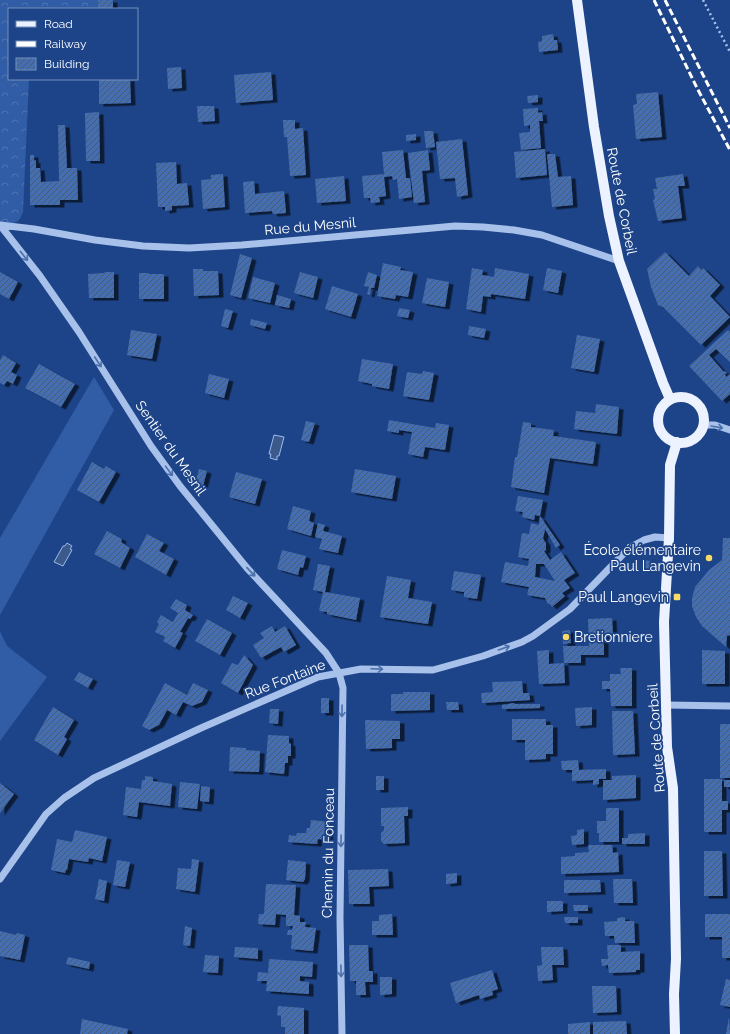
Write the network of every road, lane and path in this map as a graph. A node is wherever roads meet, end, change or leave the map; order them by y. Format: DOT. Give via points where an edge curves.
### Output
graph roads {
  1 [pos="577,0"];
  2 [pos="707,0"];
  3 [pos="703,1"];
  4 [pos="730,52"];
  5 [pos="0,225"];
  6 [pos="619,261"];
  7 [pos="670,399"];
  8 [pos="703,425"];
  9 [pos="730,430"];
  10 [pos="677,442"];
  11 [pos="669,538"];
  12 [pos="339,673"];
  13 [pos="666,705"];
  14 [pos="730,706"];
  15 [pos="0,879"];
  16 [pos="342,1034"];
  17 [pos="675,1034"];
  1 -- 6 [label="main road, Route de Corbeil" via="594,127"];
  2 -- 3 [label="path"];
  3 -- 4 [label="path"];
  5 -- 6 [label="street, Rue du Mesnil" via="143,246 188,248 422,228 483,227 542,235"];
  5 -- 12 [label="street, Sentier du Mesnil, one-way" via="79,332 151,446 180,486 247,568 326,653"];
  6 -- 7 [label="main road, Route de Corbeil"];
  7 -- 8 [label="main road" via="685,397 698,404 702,410"];
  7 -- 10 [label="main road" via="660,409 658,423 664,436"];
  8 -- 9 [label="street, one-way"];
  8 -- 10 [label="main road" via="696,437"];
  10 -- 11 [label="main road, Route de Corbeil" via="670,464"];
  12 -- 11 [label="street, Rue Fontaine, one-way" via="361,669 433,670 522,642 570,609 629,548 655,537"];
  11 -- 13 [label="main road, Route de Corbeil" via="664,622"];
  12 -- 15 [label="street, Rue Fontaine" via="318,677 94,778 46,814"];
  12 -- 16 [label="street, Chemin du Fonceau, one-way" via="343,688 340,918"];
  13 -- 14 [label="street"];
  13 -- 17 [label="main road, Route de Corbeil" via="667,747 673,788"];
}
